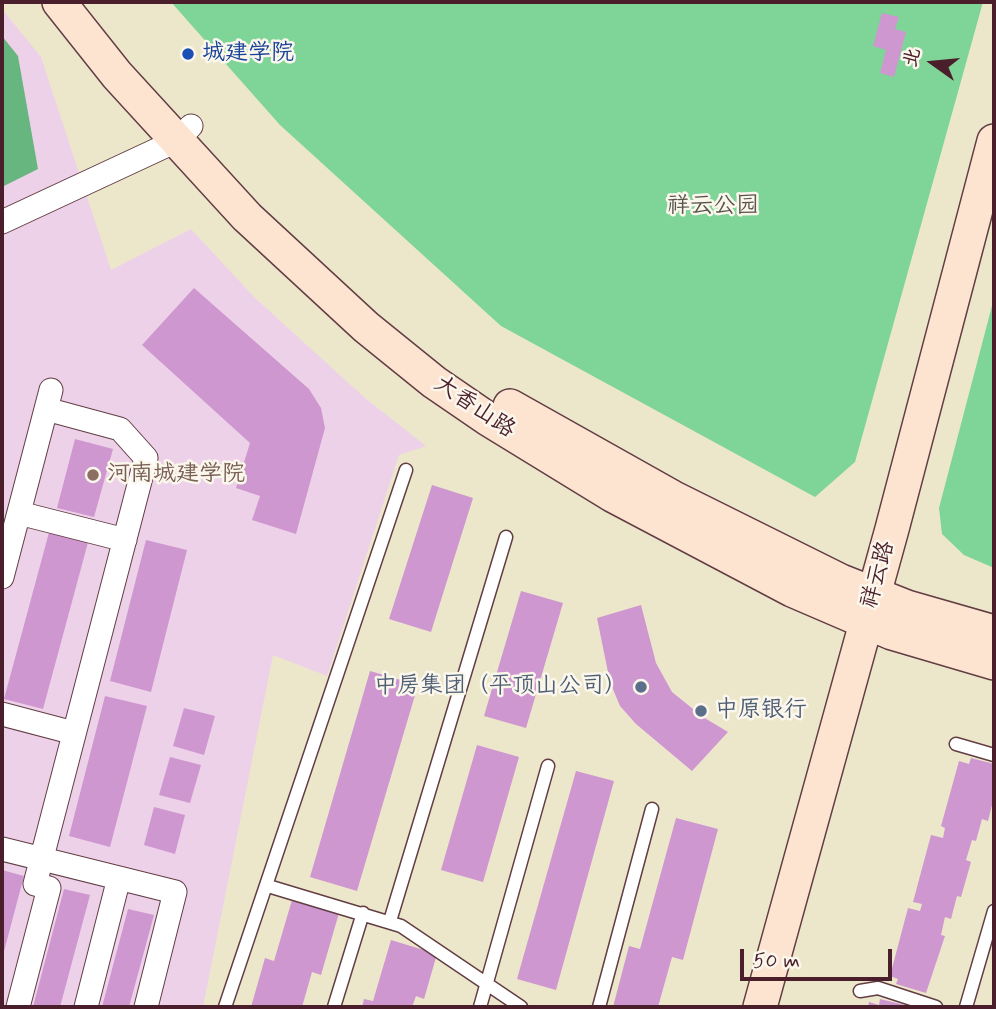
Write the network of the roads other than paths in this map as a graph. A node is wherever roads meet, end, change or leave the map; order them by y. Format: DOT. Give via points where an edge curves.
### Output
graph roads {
  1 [pos="58,2"];
  2 [pos="86,2"];
  3 [pos="183,134"];
  4 [pos="994,141"];
  5 [pos="2,222"];
  6 [pos="406,470"];
  7 [pos="19,513"];
  8 [pos="506,537"];
  9 [pos="125,540"];
  10 [pos="2,576"];
  11 [pos="870,609"];
  12 [pos="994,632"];
  13 [pos="994,663"];
  14 [pos="2,714"];
  15 [pos="74,733"];
  16 [pos="956,744"];
  17 [pos="994,755"];
  18 [pos="548,766"];
  19 [pos="652,809"];
  20 [pos="2,849"];
  21 [pos="42,859"];
  22 [pos="119,878"];
  23 [pos="268,886"];
  24 [pos="994,911"];
  25 [pos="363,913"];
  26 [pos="390,921"];
  27 [pos="486,983"];
  28 [pos="860,991"];
  29 [pos="18,1007"];
  30 [pos="86,1007"];
  31 [pos="146,1007"];
  32 [pos="225,1007"];
  33 [pos="334,1007"];
  34 [pos="480,1007"];
  35 [pos="522,1007"];
  36 [pos="599,1007"];
  37 [pos="760,1007"];
  38 [pos="936,1007"];
  39 [pos="966,1007"];
  1 -- 3 [label="main road, 大香山路"];
  2 -- 3 [label="main road, 大香山路"];
  3 -- 5 [label="street"];
  3 -- 11 [label="main road, 大香山路" via="385,315 460,374 541,425"];
  4 -- 11 [label="main road, 祥云路"];
  6 -- 23 [label="lane"];
  7 -- 9 [label="street"];
  7 -- 9 [label="street" via="48,400 120,429 146,458"];
  7 -- 10 [label="street"];
  8 -- 26 [label="lane"];
  9 -- 15 [label="street"];
  11 -- 12 [label="main road, 大香山路"];
  11 -- 13 [label="main road, 大香山路"];
  11 -- 37 [label="main road, 祥云路"];
  14 -- 15 [label="street"];
  15 -- 21 [label="street"];
  16 -- 17 [label="lane"];
  18 -- 27 [label="lane"];
  19 -- 36 [label="lane"];
  20 -- 21 [label="street"];
  21 -- 22 [label="street"];
  21 -- 29 [label="street" via="35,884 49,888"];
  22 -- 30 [label="street"];
  22 -- 31 [label="street" via="175,892"];
  23 -- 25 [label="lane"];
  23 -- 32 [label="lane"];
  24 -- 39 [label="lane"];
  25 -- 26 [label="lane"];
  25 -- 33 [label="lane"];
  26 -- 27 [label="lane"];
  27 -- 34 [label="lane"];
  27 -- 35 [label="lane"];
  28 -- 38 [label="lane" via="878,988"];
}
